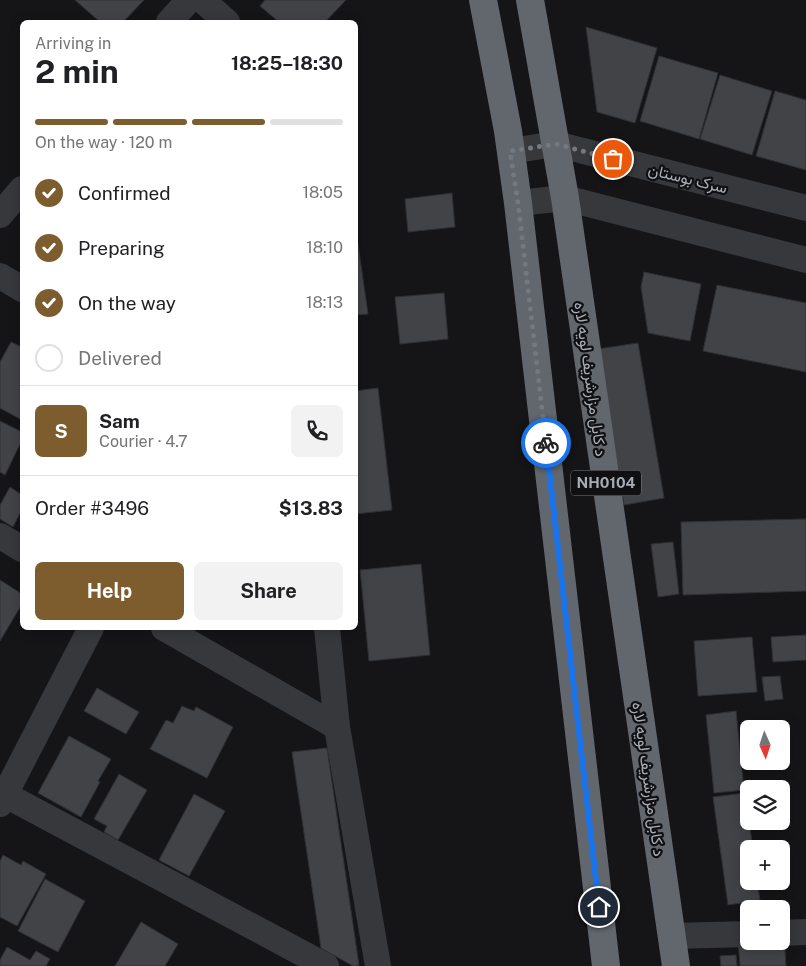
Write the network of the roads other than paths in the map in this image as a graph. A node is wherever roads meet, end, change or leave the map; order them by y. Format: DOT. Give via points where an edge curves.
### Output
graph roads {
  1 [pos="189,0"];
  2 [pos="202,0"];
  3 [pos="484,0"];
  4 [pos="530,0"];
  5 [pos="171,20"];
  6 [pos="224,20"];
  7 [pos="556,144"];
  8 [pos="510,151"];
  9 [pos="20,191"];
  10 [pos="565,198"];
  11 [pos="518,203"];
  12 [pos="806,208"];
  13 [pos="0,215"];
  14 [pos="806,260"];
  15 [pos="0,276"];
  16 [pos="20,288"];
  17 [pos="0,536"];
  18 [pos="20,547"];
  19 [pos="90,630"];
  20 [pos="167,630"];
  21 [pos="327,630"];
  22 [pos="337,727"];
  23 [pos="2,797"];
  24 [pos="806,932"];
  25 [pos="790,933"];
  26 [pos="740,934"];
  27 [pos="672,936"];
  28 [pos="326,966"];
  29 [pos="378,966"];
  30 [pos="606,966"];
  31 [pos="676,966"];
  1 -- 5 [label="street"];
  2 -- 6 [label="street"];
  3 -- 8 [label="highway, NH0104"];
  4 -- 7 [label="highway, د کابل مزارشریف لویه لاره / NH0104"];
  7 -- 8 [label="street, سرک بوستان"];
  7 -- 10 [label="highway, د کابل مزارشریف لویه لاره / NH0104"];
  7 -- 12 [label="street, سرک بوستان"];
  8 -- 11 [label="highway, NH0104"];
  9 -- 13 [label="street"];
  10 -- 11 [label="street"];
  10 -- 14 [label="street"];
  10 -- 27 [label="highway, د کابل مزارشریف لویه لاره / NH0104"];
  11 -- 30 [label="highway, NH0104"];
  15 -- 16 [label="street"];
  17 -- 18 [label="street"];
  19 -- 23 [label="street"];
  20 -- 22 [label="street"];
  21 -- 22 [label="street"];
  22 -- 29 [label="street"];
  23 -- 28 [label="street"];
  24 -- 25 [label="street"];
  26 -- 27 [label="street"];
  27 -- 31 [label="highway, د کابل مزارشریف لویه لاره / NH0104"];
}
